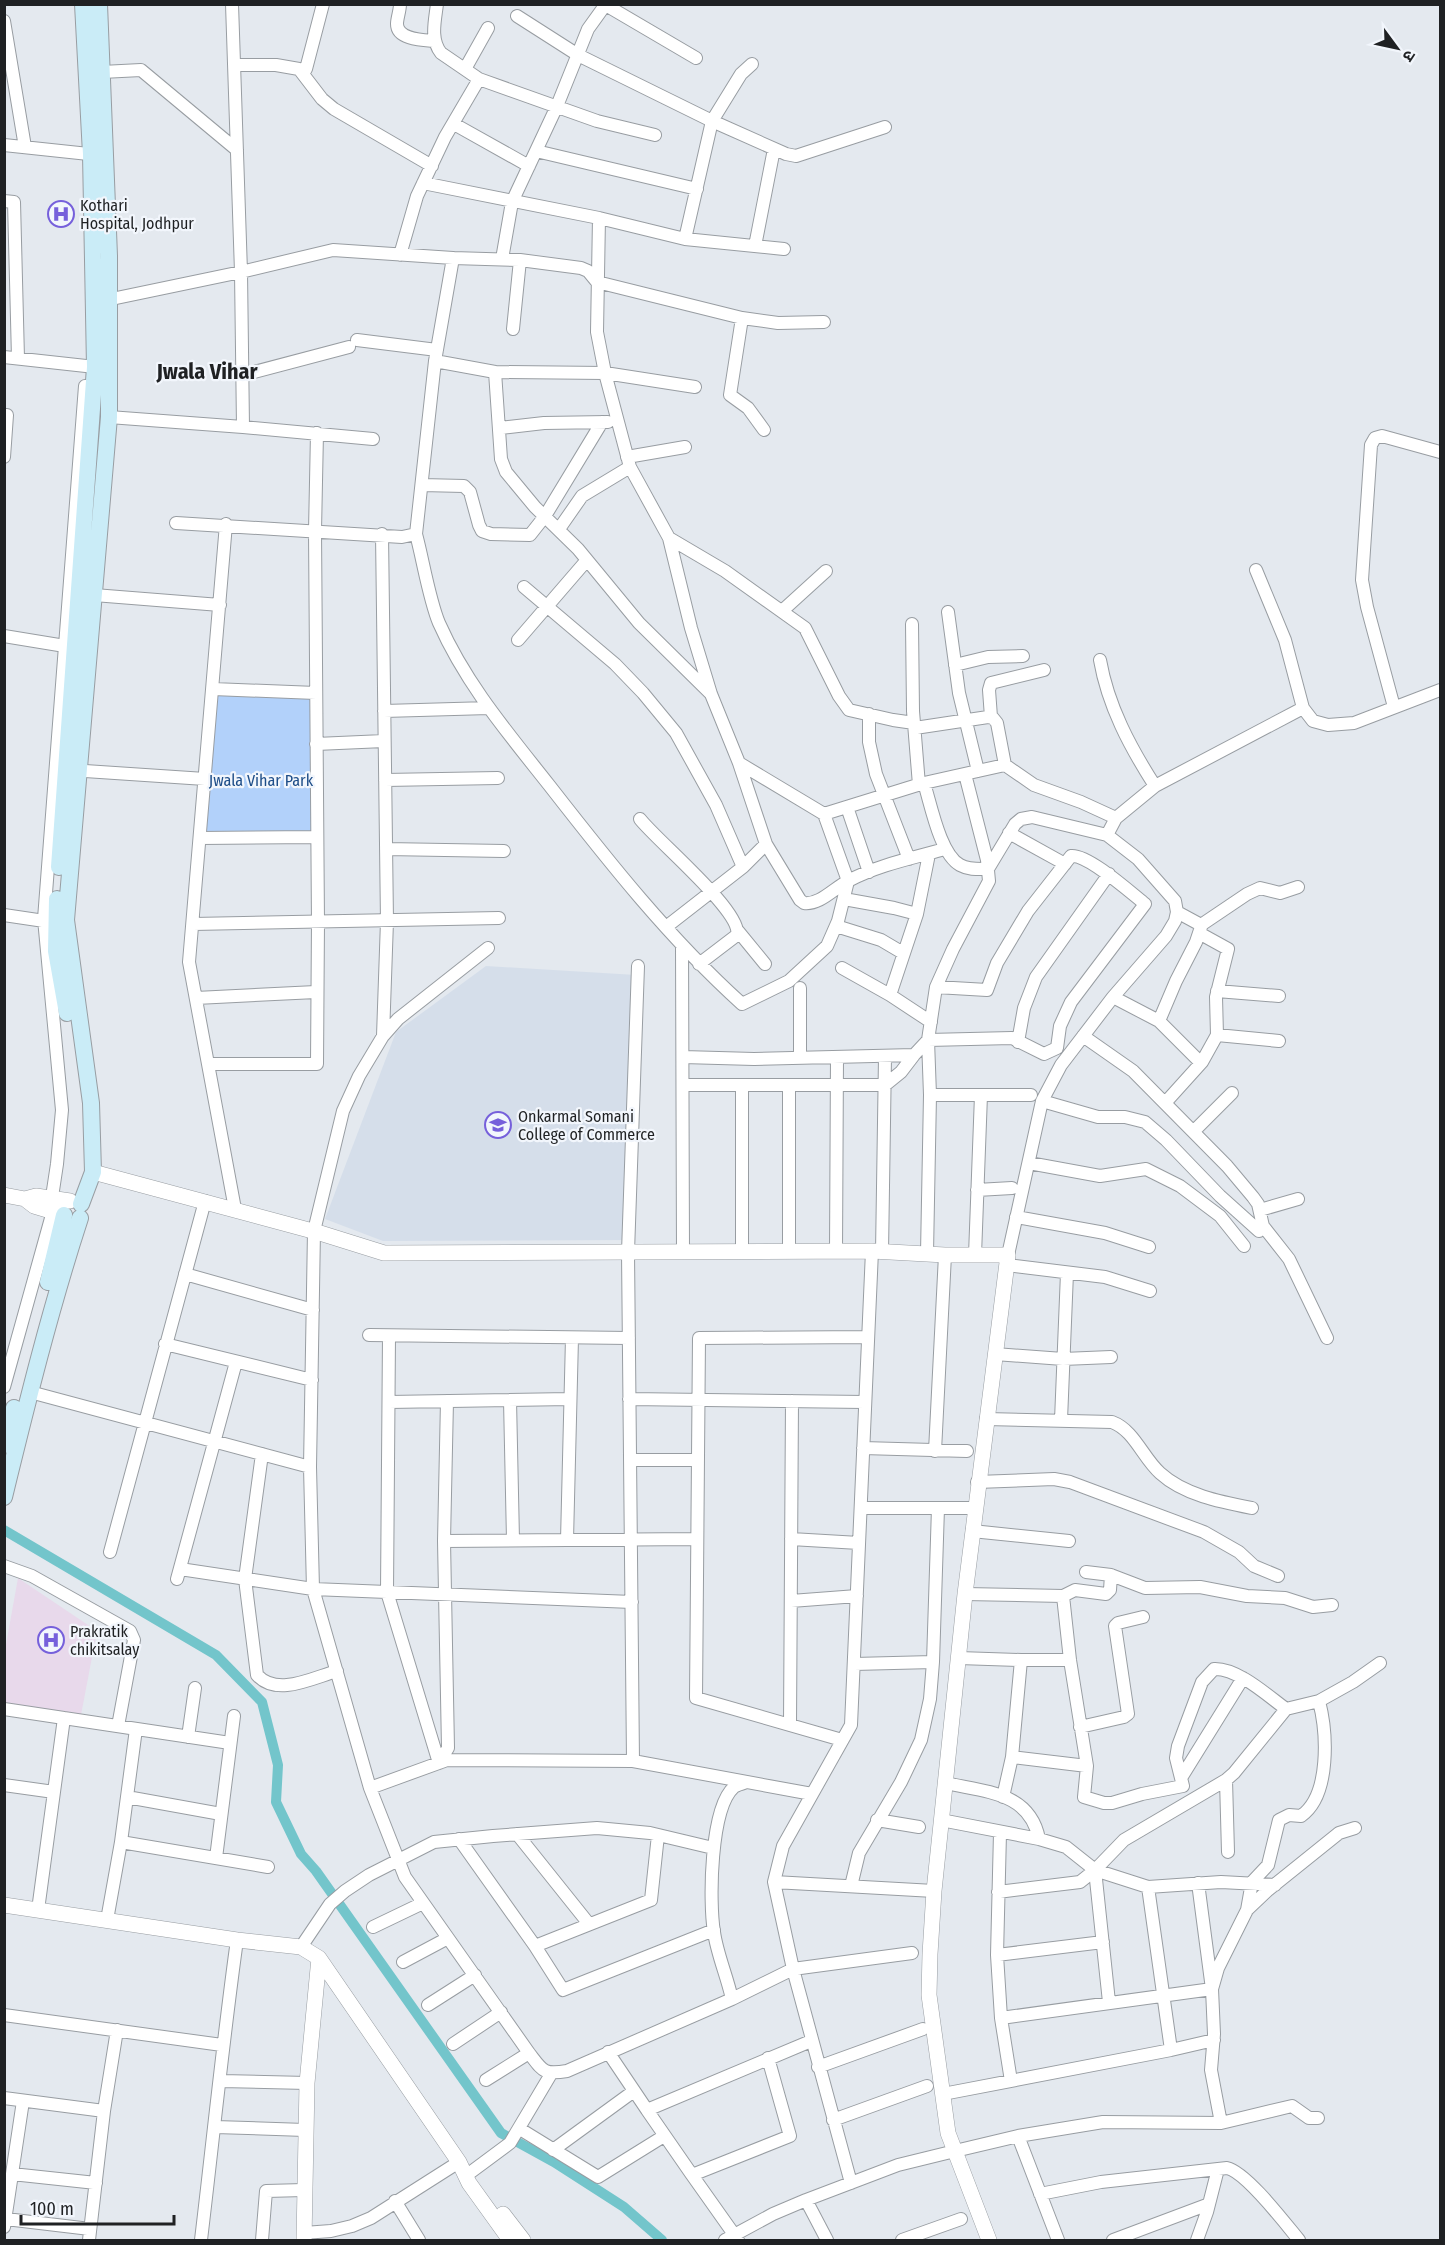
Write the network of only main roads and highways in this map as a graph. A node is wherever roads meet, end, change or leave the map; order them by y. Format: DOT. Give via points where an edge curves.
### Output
graph roads {
  1 [pos="83,4"];
  2 [pos="99,4"];
  3 [pos="94,155"];
  4 [pos="102,301"];
  5 [pos="72,771"];
  6 [pos="55,923"];
  7 [pos="68,1207"];
  8 [pos="4,1445"];
  9 [pos="4,1497"];
  1 -- 3 [label="main road"];
  2 -- 3 [label="main road" via="102,72"];
  3 -- 4 [label="main road"];
  4 -- 5 [label="main road" via="91,367 70,647"];
  4 -- 5 [label="main road" via="109,417 94,595"];
  5 -- 6 [label="main road"];
  6 -- 7 [label="main road" via="56,951 84,1104 84,1150"];
  6 -- 7 [label="main road" via="91,1103 93,1172"];
  7 -- 8 [label="main road" via="31,1319"];
  7 -- 9 [label="main road" via="60,1276"];
}
